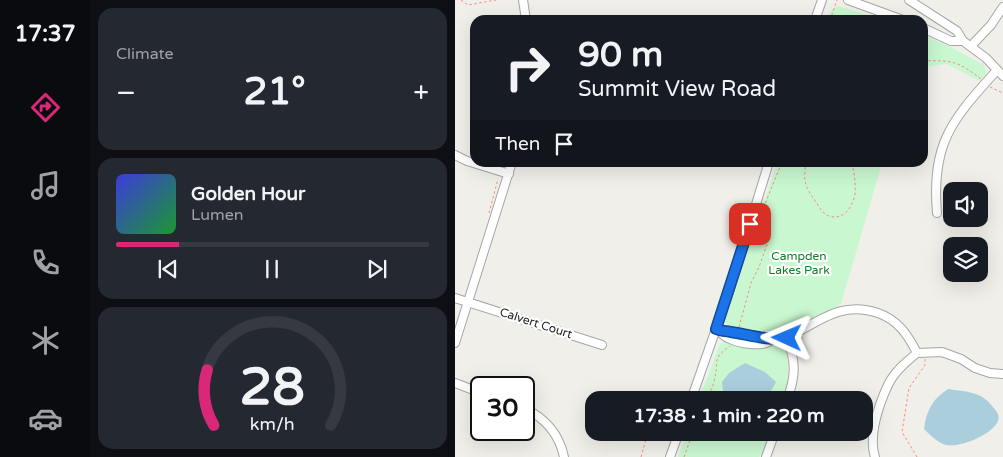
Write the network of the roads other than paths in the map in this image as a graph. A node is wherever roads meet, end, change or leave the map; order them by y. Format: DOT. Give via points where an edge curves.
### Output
graph roads {
  1 [pos="523,0"];
  2 [pos="822,0"];
  3 [pos="848,0"];
  4 [pos="909,0"];
  5 [pos="1003,7"];
  6 [pos="525,15"];
  7 [pos="817,15"];
  8 [pos="889,15"];
  9 [pos="928,30"];
  10 [pos="963,41"];
  11 [pos="971,46"];
  12 [pos="1000,73"];
  13 [pos="455,155"];
  14 [pos="470,162"];
  15 [pos="486,167"];
  16 [pos="511,167"];
  17 [pos="768,167"];
  18 [pos="509,174"];
  19 [pos="937,213"];
  20 [pos="455,298"];
  21 [pos="469,302"];
  22 [pos="719,331"];
  23 [pos="787,338"];
  24 [pos="455,343"];
  25 [pos="602,345"];
  26 [pos="920,353"];
  27 [pos="1003,374"];
  28 [pos="455,383"];
  29 [pos="470,389"];
  30 [pos="695,391"];
  31 [pos="790,391"];
  32 [pos="535,414"];
  33 [pos="676,441"];
  34 [pos="772,441"];
  35 [pos="564,457"];
  36 [pos="670,457"];
  37 [pos="767,457"];
  38 [pos="875,457"];
  1 -- 6 [label="street"];
  2 -- 7 [label="street"];
  3 -- 8 [label="street"];
  4 -- 10 [label="street" via="957,31"];
  5 -- 11 [label="street"];
  9 -- 10 [label="street" via="951,41"];
  10 -- 11 [label="street"];
  11 -- 12 [label="street"];
  12 -- 19 [label="street" via="986,83 962,110 945,139 936,175"];
  13 -- 14 [label="street"];
  15 -- 18 [label="street"];
  16 -- 18 [label="street"];
  17 -- 22 [label="street"];
  18 -- 21 [label="street"];
  20 -- 21 [label="street, Calvert Court"];
  21 -- 24 [label="street"];
  21 -- 25 [label="street, Calvert Court"];
  22 -- 23 [label="street" via="728,331 736,337"];
  22 -- 30 [label="street"];
  23 -- 26 [label="street" via="829,314 860,309 885,316 898,324"];
  23 -- 31 [label="street" via="795,361"];
  26 -- 27 [label="street" via="950,354 975,368"];
  26 -- 38 [label="street" via="899,369 888,384 874,426 872,442"];
  28 -- 29 [label="street"];
  32 -- 35 [label="street" via="553,429"];
  33 -- 36 [label="street"];
  34 -- 37 [label="street"];
}
